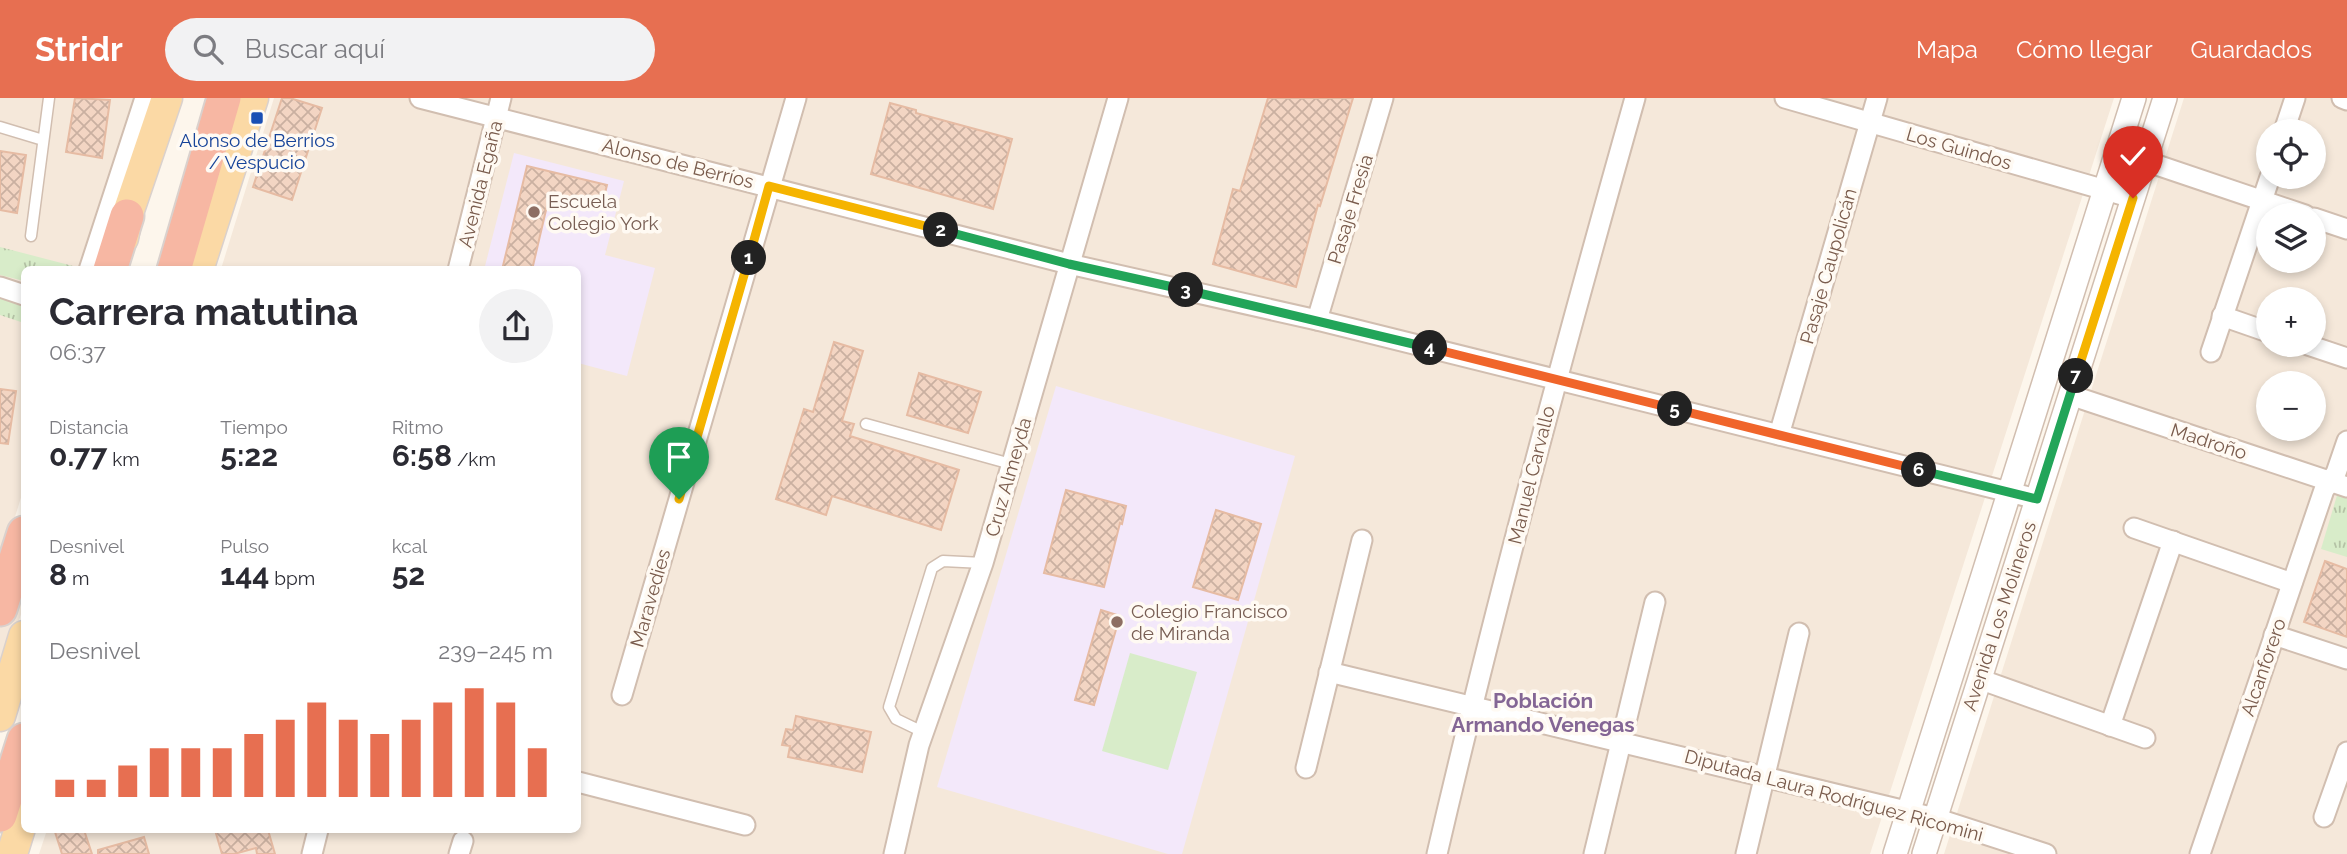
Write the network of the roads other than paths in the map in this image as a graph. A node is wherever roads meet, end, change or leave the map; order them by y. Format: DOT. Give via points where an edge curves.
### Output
graph roads {
  1 [pos="49,98"];
  2 [pos="145,98"];
  3 [pos="167,98"];
  4 [pos="224,98"];
  5 [pos="242,98"];
  6 [pos="253,98"];
  7 [pos="420,98"];
  8 [pos="796,98"];
  9 [pos="1118,98"];
  10 [pos="1383,98"];
  11 [pos="1635,98"];
  12 [pos="1785,98"];
  13 [pos="1877,98"];
  14 [pos="2134,98"];
  15 [pos="2165,98"];
  16 [pos="2295,98"];
  17 [pos="499,107"];
  18 [pos="2288,119"];
  19 [pos="1870,122"];
  20 [pos="0,127"];
  21 [pos="43,140"];
  22 [pos="210,149"];
  23 [pos="2145,161"];
  24 [pos="769,186"];
  25 [pos="2266,189"];
  26 [pos="2105,190"];
  27 [pos="2133,198"];
  28 [pos="2262,201"];
  29 [pos="2268,203"];
  30 [pos="127,216"];
  31 [pos="2326,222"];
  32 [pos="2347,229"];
  33 [pos="31,236"];
  34 [pos="1069,264"];
  35 [pos="90,266"];
  36 [pos="111,266"];
  37 [pos="119,266"];
  38 [pos="175,266"];
  39 [pos="199,266"];
  40 [pos="459,266"];
  41 [pos="0,287"];
  42 [pos="21,294"];
  43 [pos="2222,316"];
  44 [pos="1317,320"];
  45 [pos="2256,327"];
  46 [pos="2326,351"];
  47 [pos="2211,352"];
  48 [pos="2347,358"];
  49 [pos="1555,380"];
  50 [pos="2070,395"];
  51 [pos="866,424"];
  52 [pos="1779,435"];
  53 [pos="2347,441"];
  54 [pos="1011,464"];
  55 [pos="2339,484"];
  56 [pos="2009,492"];
  57 [pos="2037,499"];
  58 [pos="2134,528"];
  59 [pos="1362,540"];
  60 [pos="2173,541"];
  61 [pos="21,542"];
  62 [pos="983,563"];
  63 [pos="2292,583"];
  64 [pos="1655,603"];
  65 [pos="0,609"];
  66 [pos="1799,633"];
  67 [pos="2274,635"];
  68 [pos="21,646"];
  69 [pos="2347,659"];
  70 [pos="1329,672"];
  71 [pos="1979,679"];
  72 [pos="622,695"];
  73 [pos="1472,705"];
  74 [pos="0,716"];
  75 [pos="2110,726"];
  76 [pos="923,732"];
  77 [pos="2145,738"];
  78 [pos="1622,741"];
  79 [pos="21,749"];
  80 [pos="2347,752"];
  81 [pos="1306,768"];
  82 [pos="1765,775"];
  83 [pos="581,783"];
  84 [pos="2341,786"];
  85 [pos="1908,811"];
  86 [pos="0,815"];
  87 [pos="2325,817"];
  88 [pos="1935,818"];
  89 [pos="21,825"];
  90 [pos="745,825"];
  91 [pos="317,833"];
  92 [pos="12,854"];
  93 [pos="312,854"];
  94 [pos="894,854"];
  95 [pos="1437,854"];
  96 [pos="1594,854"];
  97 [pos="1746,854"];
  98 [pos="1895,854"];
  99 [pos="1924,854"];
  100 [pos="2046,854"];
  101 [pos="2200,854"];
  1 -- 21 [label="lane"];
  2 -- 35 [label="street"];
  3 -- 30 [label="main road"];
  4 -- 22 [label="highway"];
  5 -- 22 [label="highway"];
  6 -- 39 [label="main road"];
  7 -- 17 [label="street, Alonso de Berríos"];
  8 -- 24 [label="street, Maravedies"];
  9 -- 34 [label="street, Cruz Almeyda"];
  10 -- 44 [label="street, Pasaje Fresia"];
  11 -- 49 [label="street, Manuel Carvallo"];
  12 -- 19 [label="street, Los Guindos"];
  13 -- 19 [label="street, Pasaje Caupolicán"];
  14 -- 26 [label="street, Avenida Los Molineros"];
  15 -- 23 [label="street, Avenida Los Molineros"];
  16 -- 18 [label="street"];
  17 -- 24 [label="street, Alonso de Berríos"];
  17 -- 40 [label="street, Avenida Egaña"];
  19 -- 26 [label="street, Los Guindos"];
  19 -- 52 [label="street, Pasaje Caupolicán"];
  20 -- 21 [label="lane"];
  21 -- 33 [label="lane"];
  22 -- 38 [label="highway"];
  23 -- 27 [label="street, Avenida Los Molineros"];
  23 -- 28 [label="street"];
  24 -- 34 [label="street, Alonso de Berríos"];
  24 -- 72 [label="street, Maravedies"];
  25 -- 28 [label="street"];
  26 -- 27 [label="street, Los Guindos"];
  26 -- 56 [label="street, Avenida Los Molineros"];
  27 -- 50 [label="street, Avenida Los Molineros"];
  28 -- 29 [label="street"];
  28 -- 43 [label="street"];
  30 -- 36 [label="highway"];
  30 -- 37 [label="main road"];
  31 -- 32 [label="street"];
  34 -- 44 [label="street, Alonso de Berríos"];
  34 -- 54 [label="street, Cruz Almeyda"];
  41 -- 42 [label="street"];
  43 -- 45 [label="street"];
  43 -- 47 [label="street"];
  44 -- 49 [label="street, Alonso de Berríos"];
  46 -- 48 [label="street"];
  49 -- 52 [label="street, Alonso de Berríos"];
  49 -- 73 [label="street, Manuel Carvallo"];
  50 -- 55 [label="street, Madroño"];
  50 -- 57 [label="street, Avenida Los Molineros"];
  51 -- 54 [label="lane"];
  52 -- 56 [label="street, Alonso de Berríos"];
  53 -- 55 [label="street, Alcanforero" via="2336,473"];
  54 -- 62 [label="street, Cruz Almeyda"];
  55 -- 63 [label="street, Alcanforero" via="2323,490"];
  56 -- 57 [label="street, Alonso de Berríos"];
  56 -- 85 [label="street, Avenida Los Molineros"];
  57 -- 71 [label="street, Avenida Los Molineros"];
  58 -- 60 [label="street"];
  59 -- 70 [label="street"];
  60 -- 63 [label="street"];
  60 -- 75 [label="street"];
  61 -- 65 [label="highway"];
  62 -- 76 [label="street, Cruz Almeyda"];
  62 -- 76 [label="lane" via="943,561 932,568 889,706 896,719"];
  63 -- 67 [label="street, Alcanforero"];
  64 -- 78 [label="street"];
  66 -- 82 [label="street"];
  67 -- 69 [label="street"];
  67 -- 101 [label="street, Alcanforero"];
  68 -- 74 [label="main road"];
  70 -- 73 [label="street, Diputada Laura Rodríguez Ricomini"];
  70 -- 81 [label="street"];
  71 -- 75 [label="street"];
  71 -- 88 [label="street, Avenida Los Molineros"];
  73 -- 78 [label="street, Diputada Laura Rodríguez Ricomini"];
  73 -- 95 [label="street, Manuel Carvallo"];
  75 -- 77 [label="street"];
  76 -- 94 [label="street, Cruz Almeyda"];
  78 -- 82 [label="street, Diputada Laura Rodríguez Ricomini"];
  78 -- 96 [label="street"];
  79 -- 86 [label="highway"];
  80 -- 84 [label="street"];
  82 -- 85 [label="street, Diputada Laura Rodríguez Ricomini"];
  82 -- 97 [label="street"];
  83 -- 90 [label="street"];
  84 -- 87 [label="street"];
  85 -- 88 [label="street, Diputada Laura Rodríguez Ricomini"];
  85 -- 98 [label="street, Avenida Los Molineros"];
  88 -- 99 [label="street, Avenida Los Molineros"];
  88 -- 100 [label="street, Diputada Laura Rodríguez Ricomini"];
  89 -- 92 [label="main road"];
  91 -- 93 [label="street"];
}
